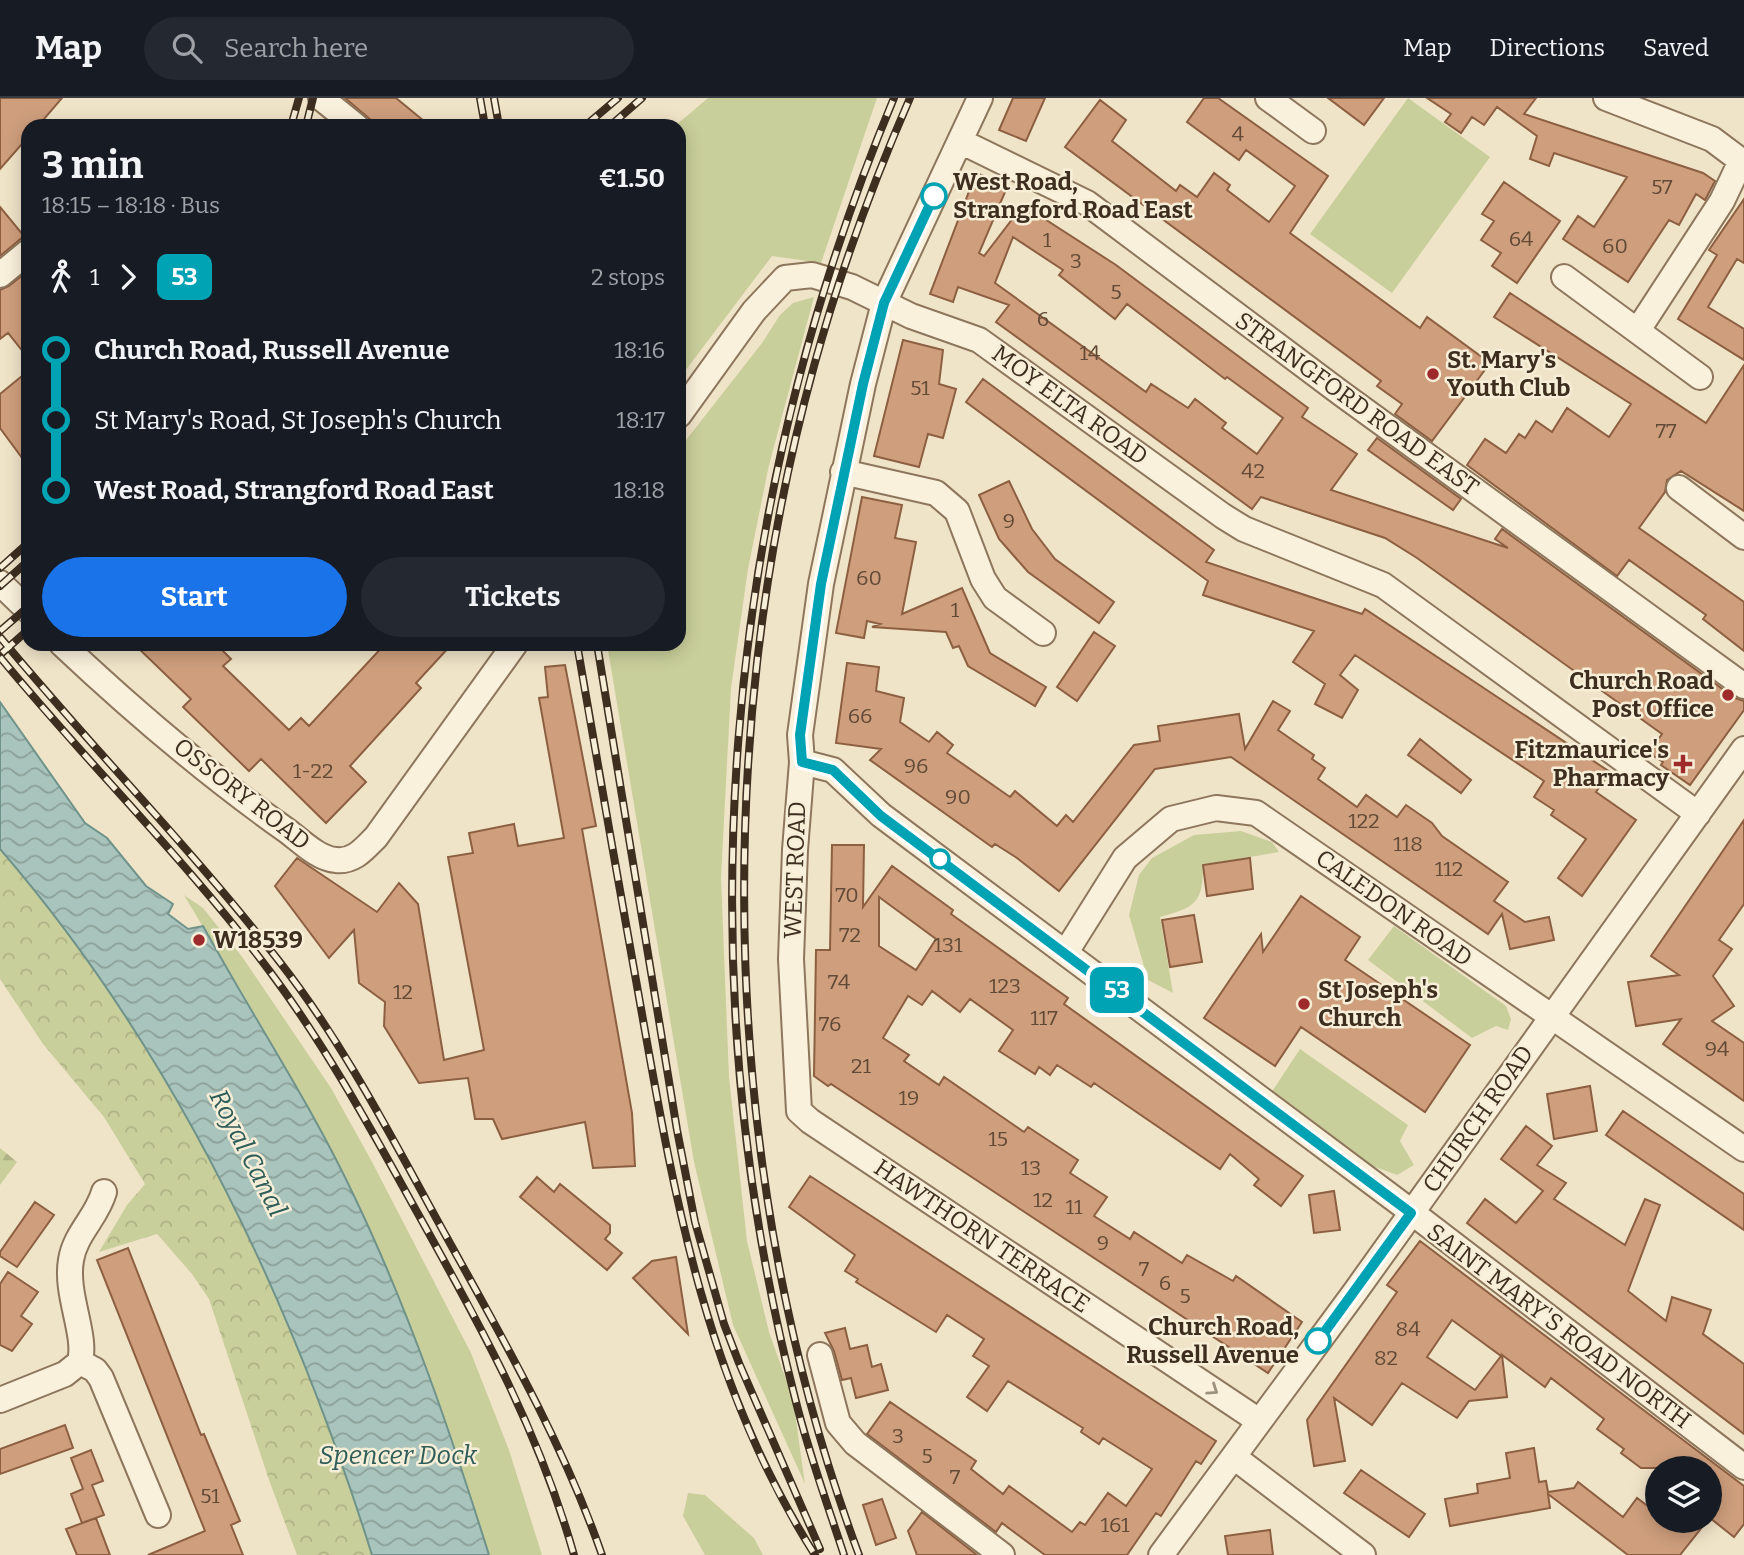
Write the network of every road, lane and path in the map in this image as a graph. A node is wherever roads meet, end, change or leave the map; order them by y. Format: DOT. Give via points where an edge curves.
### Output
graph roads {
  1 [pos="321,98"];
  2 [pos="980,98"];
  3 [pos="1268,98"];
  4 [pos="1606,98"];
  5 [pos="347,119"];
  6 [pos="1313,131"];
  7 [pos="960,141"];
  8 [pos="1742,162"];
  9 [pos="21,258"];
  10 [pos="0,275"];
  11 [pos="1564,277"];
  12 [pos="884,303"];
  13 [pos="1638,330"];
  14 [pos="1700,377"];
  15 [pos="686,405"];
  16 [pos="843,472"];
  17 [pos="1679,488"];
  18 [pos="1744,537"];
  19 [pos="0,583"];
  20 [pos="21,604"];
  21 [pos="1043,633"];
  22 [pos="70,651"];
  23 [pos="510,651"];
  24 [pos="1744,686"];
  25 [pos="1744,749"];
  26 [pos="802,762"];
  27 [pos="1698,814"];
  28 [pos="1066,951"];
  29 [pos="1551,1016"];
  30 [pos="810,1121"];
  31 [pos="1744,1149"];
  32 [pos="104,1192"];
  33 [pos="1411,1213"];
  34 [pos="820,1355"];
  35 [pos="80,1362"];
  36 [pos="0,1399"];
  37 [pos="1259,1421"];
  38 [pos="1234,1457"];
  39 [pos="1744,1467"];
  40 [pos="158,1515"];
  41 [pos="1002,1555"];
  42 [pos="1161,1555"];
  43 [pos="1363,1555"];
  1 -- 5 [label="street"];
  2 -- 7 [label="street, WEST ROAD"];
  3 -- 6 [label="street"];
  4 -- 8 [label="street" via="1712,139"];
  7 -- 12 [label="street, WEST ROAD"];
  7 -- 24 [label="street, STRANGFORD ROAD EAST" via="1087,204"];
  8 -- 13 [label="street" via="1722,201"];
  9 -- 10 [label="street"];
  11 -- 13 [label="street"];
  12 -- 15 [label="street" via="812,275 785,278 754,311"];
  12 -- 16 [label="street, WEST ROAD"];
  12 -- 27 [label="street, MOY ELTA ROAD" via="979,340 1244,529 1383,585"];
  13 -- 14 [label="street"];
  16 -- 21 [label="street" via="936,493 957,511 995,598"];
  16 -- 26 [label="street, WEST ROAD" via="821,584 800,735"];
  17 -- 18 [label="street"];
  19 -- 20 [label="street"];
  22 -- 23 [label="street, OSSORY ROAD" via="238,797 317,852 333,860 348,860 376,837"];
  25 -- 27 [label="street, CHURCH ROAD"];
  26 -- 28 [label="street, SAINT MARY'S ROAD NORTH" via="833,770 881,816"];
  26 -- 30 [label="street, WEST ROAD" via="791,959 797,1098 799,1111"];
  27 -- 29 [label="street, CHURCH ROAD"];
  28 -- 29 [label="street, CALEDON ROAD" via="1125,858 1171,819 1216,808 1256,813"];
  28 -- 33 [label="street, SAINT MARY'S ROAD NORTH"];
  29 -- 31 [label="street, CALEDON ROAD"];
  29 -- 33 [label="street, CHURCH ROAD"];
  30 -- 37 [label="street, HAWTHORN TERRACE, one-way"];
  32 -- 35 [label="street" via="71,1260 71,1305 81,1343"];
  33 -- 37 [label="street, CHURCH ROAD"];
  33 -- 39 [label="street, SAINT MARY'S ROAD NORTH"];
  34 -- 41 [label="street" via="838,1423 855,1443"];
  35 -- 36 [label="street" via="65,1374"];
  35 -- 40 [label="street" via="101,1378"];
  37 -- 38 [label="street, CHURCH ROAD"];
  38 -- 42 [label="street, CHURCH ROAD"];
  38 -- 43 [label="street"];
}
